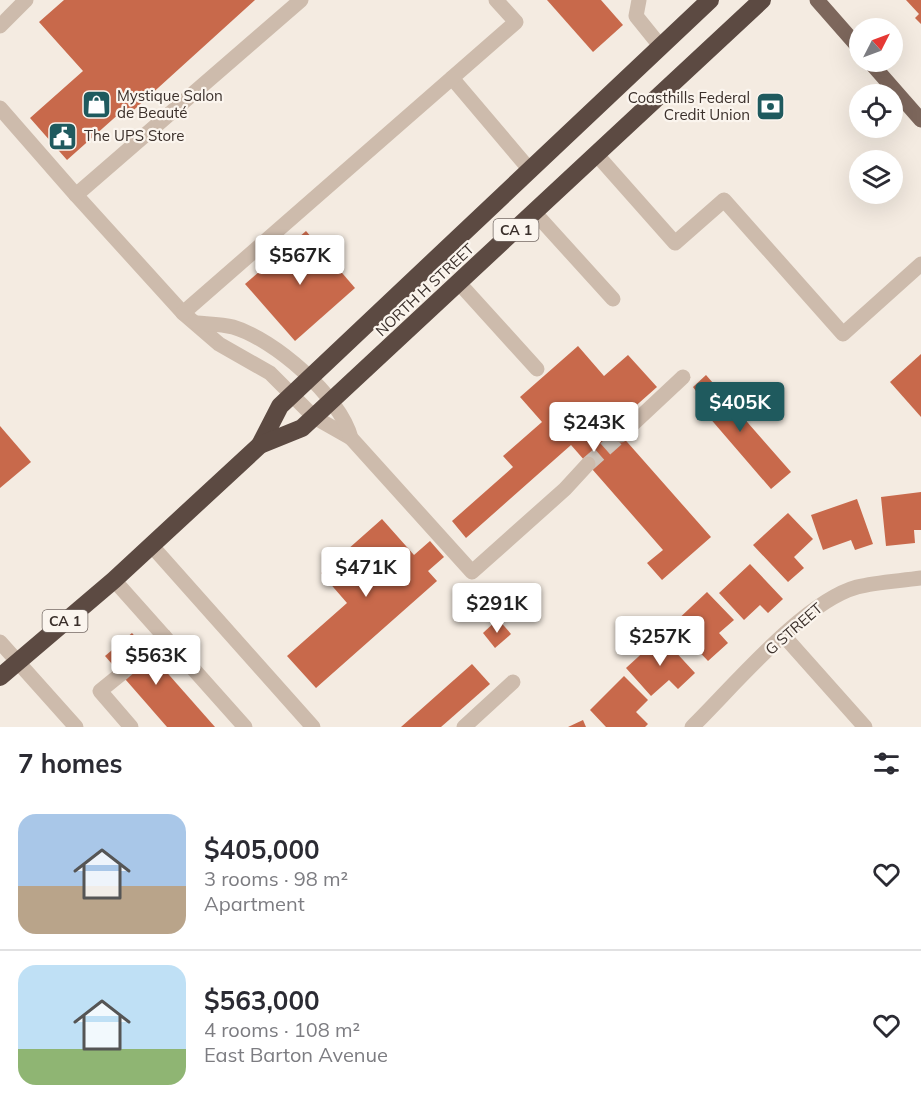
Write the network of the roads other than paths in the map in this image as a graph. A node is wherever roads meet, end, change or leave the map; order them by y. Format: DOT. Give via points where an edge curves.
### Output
graph roads {
  1 [pos="26,0"];
  2 [pos="301,0"];
  3 [pos="496,0"];
  4 [pos="639,0"];
  5 [pos="711,0"];
  6 [pos="762,0"];
  7 [pos="817,0"];
  8 [pos="0,26"];
  9 [pos="849,36"];
  10 [pos="661,47"];
  11 [pos="879,72"];
  12 [pos="452,78"];
  13 [pos="0,108"];
  14 [pos="921,120"];
  15 [pos="597,155"];
  16 [pos="530,170"];
  17 [pos="76,195"];
  18 [pos="535,213"];
  19 [pos="921,264"];
  20 [pos="459,283"];
  21 [pos="613,299"];
  22 [pos="183,314"];
  23 [pos="196,323"];
  24 [pos="537,369"];
  25 [pos="683,377"];
  26 [pos="309,378"];
  27 [pos="292,394"];
  28 [pos="331,401"];
  29 [pos="314,417"];
  30 [pos="621,435"];
  31 [pos="351,438"];
  32 [pos="260,445"];
  33 [pos="588,464"];
  34 [pos="152,545"];
  35 [pos="921,578"];
  36 [pos="114,580"];
  37 [pos="164,636"];
  38 [pos="784,636"];
  39 [pos="0,642"];
  40 [pos="148,651"];
  41 [pos="17,661"];
  42 [pos="121,674"];
  43 [pos="0,676"];
  44 [pos="513,682"];
  45 [pos="76,727"];
  46 [pos="131,727"];
  47 [pos="245,727"];
  48 [pos="313,727"];
  49 [pos="464,727"];
  50 [pos="692,727"];
  51 [pos="865,727"];
  1 -- 8 [label="street"];
  2 -- 17 [label="street"];
  3 -- 12 [label="street" via="516,22"];
  4 -- 10 [label="street" via="636,16"];
  5 -- 10 [label="highway, NORTH H STREET / CA 1"];
  6 -- 15 [label="highway, NORTH H STREET / CA 1"];
  7 -- 9 [label="main road"];
  10 -- 16 [label="highway, NORTH H STREET / CA 1"];
  11 -- 14 [label="main road"];
  12 -- 16 [label="street"];
  12 -- 22 [label="street"];
  13 -- 17 [label="street"];
  15 -- 18 [label="highway, NORTH H STREET / CA 1"];
  15 -- 19 [label="street" via="675,243 724,200 843,334"];
  16 -- 26 [label="highway, NORTH H STREET / CA 1"];
  17 -- 22 [label="street"];
  18 -- 20 [label="highway, NORTH H STREET / CA 1"];
  18 -- 21 [label="street"];
  20 -- 24 [label="street"];
  20 -- 28 [label="highway, NORTH H STREET / CA 1"];
  22 -- 23 [label="street"];
  23 -- 26 [label="street" via="233,327 270,345"];
  23 -- 27 [label="street" via="219,344 270,373"];
  25 -- 30 [label="street"];
  26 -- 27 [label="highway, NORTH H STREET / CA 1"];
  26 -- 28 [label="street"];
  27 -- 29 [label="street"];
  27 -- 32 [label="highway, NORTH H STREET / CA 1" via="280,406"];
  28 -- 29 [label="highway, NORTH H STREET / CA 1"];
  28 -- 31 [label="street" via="347,424"];
  29 -- 31 [label="street"];
  29 -- 32 [label="highway, NORTH H STREET / CA 1" via="302,428"];
  31 -- 33 [label="street" via="472,572"];
  32 -- 34 [label="highway, NORTH H STREET / CA 1"];
  34 -- 36 [label="highway, NORTH H STREET / CA 1"];
  34 -- 48 [label="street"];
  35 -- 38 [label="street, G STREET" via="856,587 827,600"];
  36 -- 37 [label="street"];
  36 -- 41 [label="highway, NORTH H STREET / CA 1"];
  37 -- 40 [label="street"];
  37 -- 47 [label="street"];
  38 -- 50 [label="street, G STREET"];
  38 -- 51 [label="street"];
  39 -- 41 [label="street"];
  41 -- 43 [label="highway, NORTH H STREET / CA 1"];
  41 -- 45 [label="street"];
  42 -- 46 [label="street" via="100,691"];
  44 -- 49 [label="street"];
}
